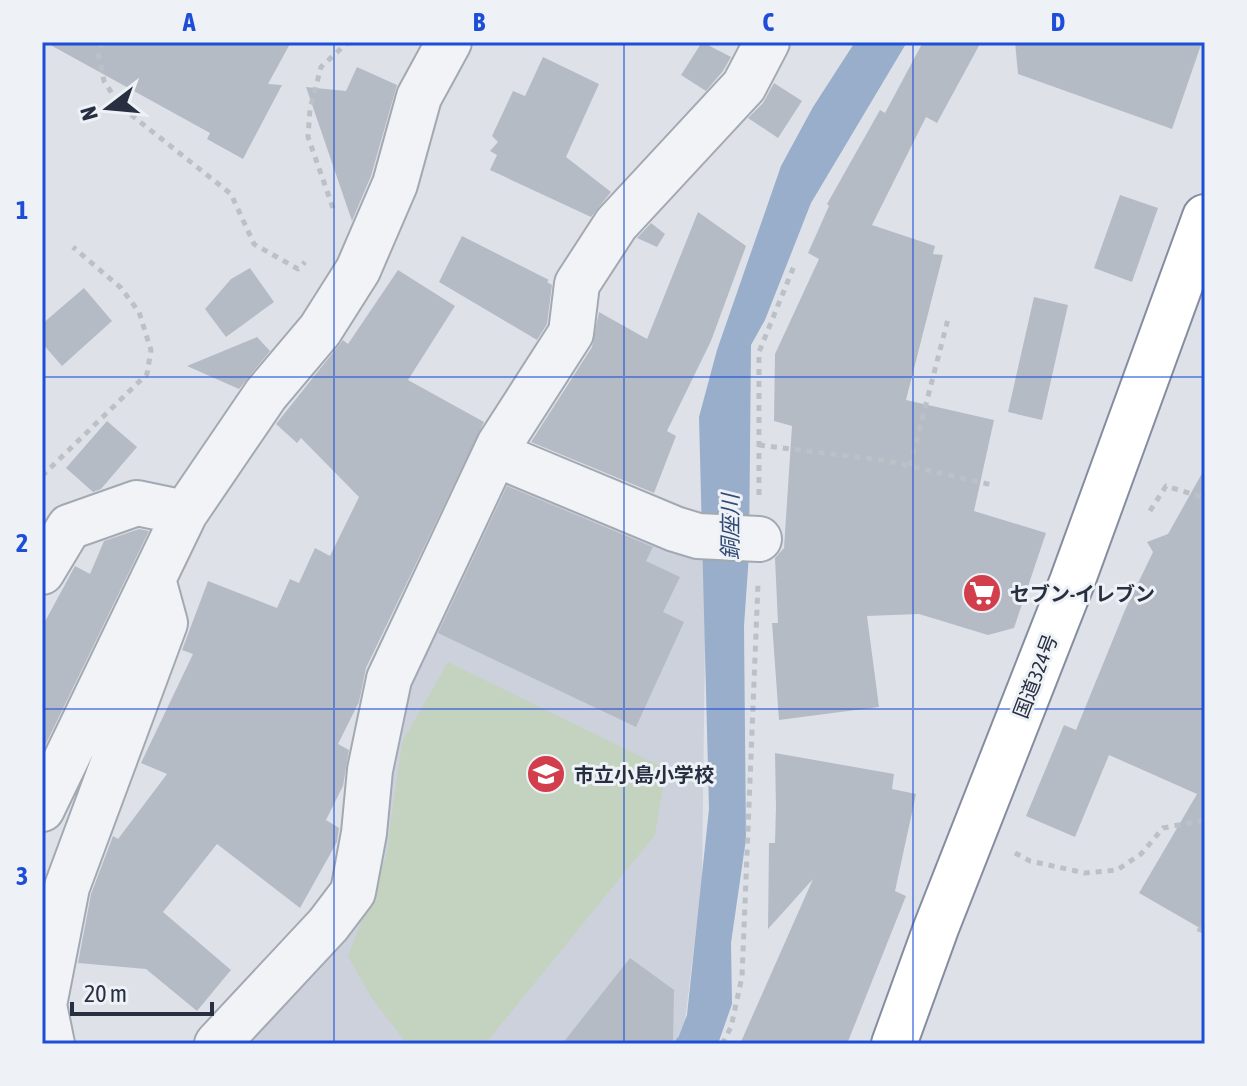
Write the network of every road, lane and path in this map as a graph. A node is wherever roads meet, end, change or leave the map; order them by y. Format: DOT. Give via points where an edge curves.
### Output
graph roads {
  1 [pos="102,42"];
  2 [pos="348,42"];
  3 [pos="449,42"];
  4 [pos="767,42"];
  5 [pos="1205,217"];
  6 [pos="73,247"];
  7 [pos="309,259"];
  8 [pos="794,266"];
  9 [pos="358,270"];
  10 [pos="948,319"];
  11 [pos="759,445"];
  12 [pos="495,454"];
  13 [pos="910,466"];
  14 [pos="42,476"];
  15 [pos="992,485"];
  16 [pos="185,513"];
  17 [pos="753,538"];
  18 [pos="42,572"];
  19 [pos="153,579"];
  20 [pos="42,809"];
  21 [pos="1205,820"];
  22 [pos="972,835"];
  23 [pos="1205,918"];
  24 [pos="1199,932"];
  25 [pos="52,1044"];
  26 [pos="217,1044"];
  27 [pos="722,1044"];
  28 [pos="894,1044"];
  1 -- 7 [label="path" via="98,53 104,81 120,106 231,194 254,244 298,269"];
  2 -- 9 [label="path" via="321,67 308,137"];
  3 -- 9 [label="street" via="419,97 395,184"];
  4 -- 12 [label="street" via="744,86 616,224 577,284 571,333"];
  5 -- 22 [label="highway, 国道324号" via="1072,582"];
  6 -- 14 [label="path" via="121,288 139,312 151,350 147,374"];
  8 -- 11 [label="path" via="759,352"];
  9 -- 16 [label="street"];
  10 -- 13 [label="path"];
  11 -- 13 [label="path"];
  11 -- 17 [label="path"];
  12 -- 17 [label="street" via="698,536"];
  12 -- 26 [label="street" via="389,679 353,892"];
  13 -- 15 [label="path"];
  16 -- 18 [label="street" via="137,503 69,527"];
  16 -- 19 [label="street"];
  17 -- 27 [label="path" via="742,977"];
  19 -- 20 [label="street"];
  19 -- 25 [label="street" via="165,623 67,887 44,1005"];
  21 -- 22 [label="path" via="1163,828 1141,854 1117,870 1085,873 1030,861"];
  22 -- 28 [label="highway, 国道324号"];
  23 -- 24 [label="path"];
}
